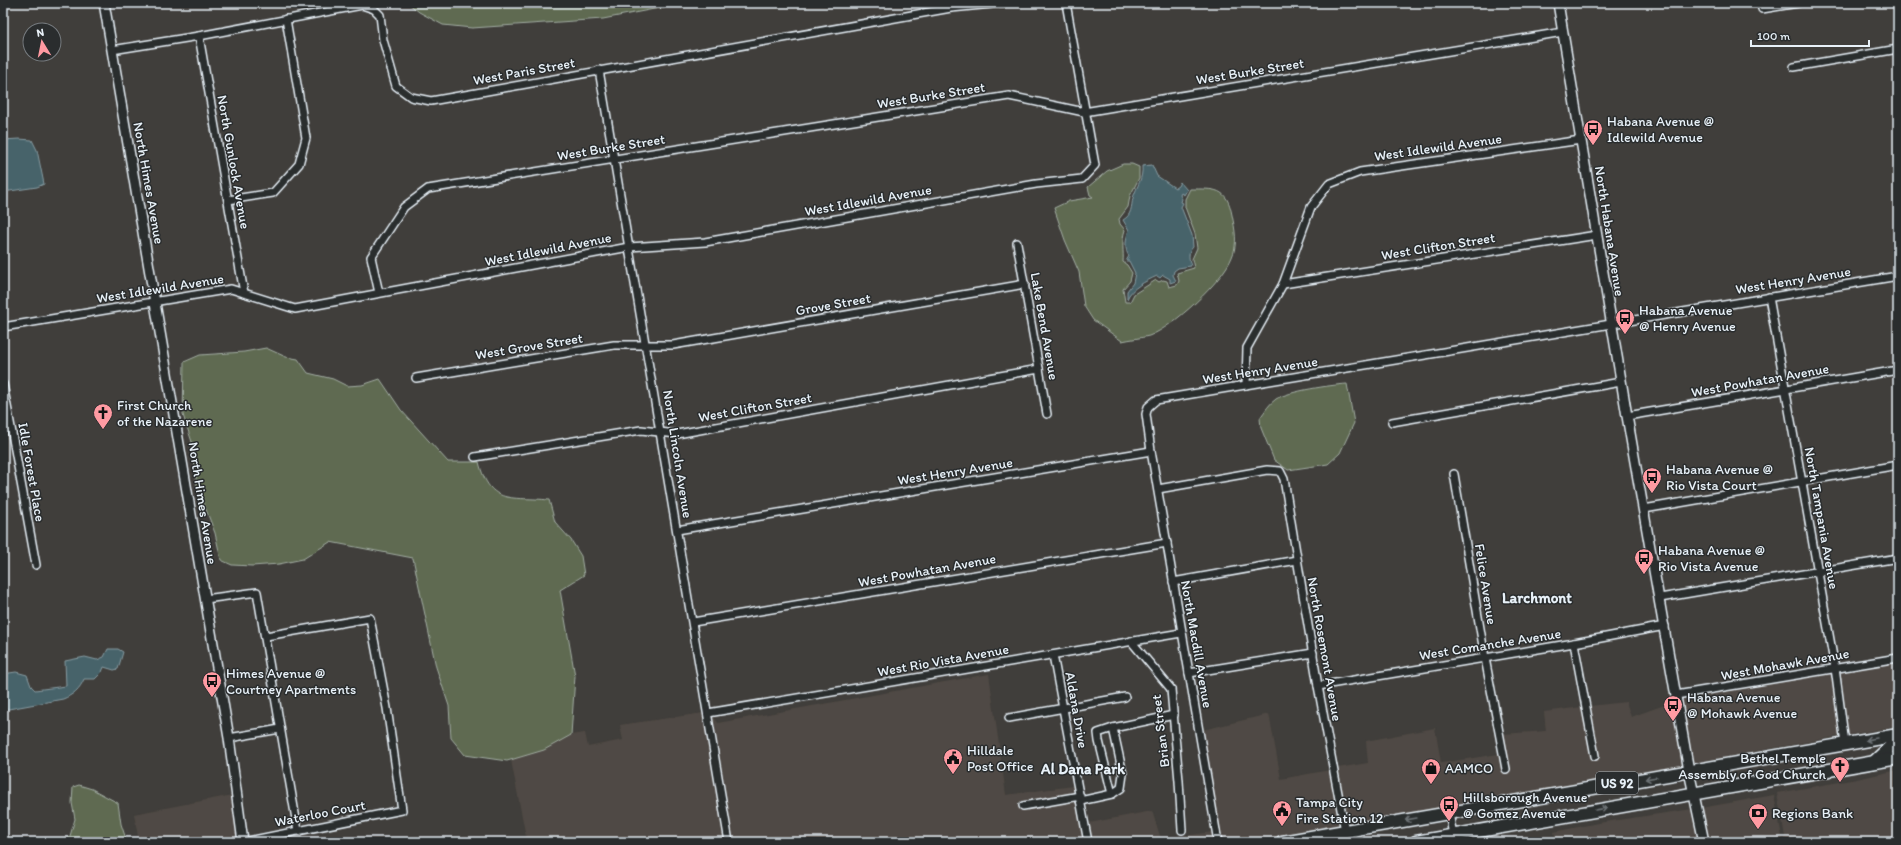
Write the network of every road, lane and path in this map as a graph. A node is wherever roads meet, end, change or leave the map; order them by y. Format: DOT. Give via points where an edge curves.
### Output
graph roads {
  1 [pos="104,3"];
  2 [pos="1003,3"];
  3 [pos="1066,3"];
  4 [pos="1558,3"];
  5 [pos="1761,3"];
  6 [pos="1798,3"];
  7 [pos="286,19"];
  8 [pos="1563,32"];
  9 [pos="199,36"];
  10 [pos="1898,49"];
  11 [pos="112,50"];
  12 [pos="1794,67"];
  13 [pos="599,70"];
  14 [pos="1084,112"];
  15 [pos="1581,140"];
  16 [pos="614,159"];
  17 [pos="228,200"];
  18 [pos="1598,235"];
  19 [pos="1017,243"];
  20 [pos="629,247"];
  21 [pos="1898,276"];
  22 [pos="1025,284"];
  23 [pos="1283,284"];
  24 [pos="244,293"];
  25 [pos="379,293"];
  26 [pos="1769,297"];
  27 [pos="156,302"];
  28 [pos="1611,324"];
  29 [pos="3,327"];
  30 [pos="646,344"];
  31 [pos="1039,370"];
  32 [pos="1898,370"];
  33 [pos="416,378"];
  34 [pos="1621,382"];
  35 [pos="3,384"];
  36 [pos="1246,385"];
  37 [pos="1786,389"];
  38 [pos="1047,414"];
  39 [pos="1627,416"];
  40 [pos="1392,422"];
  41 [pos="661,432"];
  42 [pos="1151,451"];
  43 [pos="475,457"];
  44 [pos="1898,465"];
  45 [pos="1454,474"];
  46 [pos="1802,481"];
  47 [pos="1158,489"];
  48 [pos="1644,509"];
  49 [pos="677,530"];
  50 [pos="1167,543"];
  51 [pos="1898,558"];
  52 [pos="1297,560"];
  53 [pos="36,565"];
  54 [pos="1818,572"];
  55 [pos="1173,582"];
  56 [pos="1660,598"];
  57 [pos="205,599"];
  58 [pos="693,622"];
  59 [pos="1665,626"];
  60 [pos="1182,633"];
  61 [pos="266,636"];
  62 [pos="1131,641"];
  63 [pos="1574,644"];
  64 [pos="1313,653"];
  65 [pos="1053,654"];
  66 [pos="1485,658"];
  67 [pos="1898,658"];
  68 [pos="1835,668"];
  69 [pos="1189,673"];
  70 [pos="1318,686"];
  71 [pos="1676,695"];
  72 [pos="1125,697"];
  73 [pos="1063,708"];
  74 [pos="708,713"];
  75 [pos="1174,715"];
  76 [pos="1009,718"];
  77 [pos="1113,728"];
  78 [pos="280,729"];
  79 [pos="1898,735"];
  80 [pos="228,738"];
  81 [pos="1845,744"];
  82 [pos="1898,745"];
  83 [pos="1595,756"];
  84 [pos="1898,758"];
  85 [pos="1874,762"];
  86 [pos="1506,769"];
  87 [pos="1689,771"];
  88 [pos="1694,793"];
  89 [pos="1112,794"];
  90 [pos="1080,798"];
  91 [pos="1023,806"];
  92 [pos="1449,812"];
  93 [pos="1182,830"];
  94 [pos="298,831"];
  95 [pos="1345,831"];
  96 [pos="1453,839"];
  97 [pos="243,842"];
  98 [pos="729,842"];
  99 [pos="1088,842"];
  100 [pos="1218,842"];
  101 [pos="1282,842"];
  102 [pos="1320,842"];
  103 [pos="1416,842"];
  104 [pos="1704,842"];
  1 -- 11 [label="street, North Himes Avenue"];
  2 -- 13 [label="street, West Paris Street" via="951,8"];
  3 -- 14 [label="street"];
  4 -- 8 [label="street, North Habana Avenue"];
  5 -- 6 [label="street" via="1762,10"];
  7 -- 9 [label="street, West Paris Street"];
  7 -- 13 [label="street, West Paris Street" via="362,5 374,9 380,15 383,40 396,86 411,97 431,101"];
  7 -- 17 [label="street" via="306,138 299,164 273,193"];
  8 -- 14 [label="street, West Burke Street"];
  8 -- 15 [label="street, North Habana Avenue"];
  9 -- 11 [label="street, West Paris Street"];
  9 -- 17 [label="street, North Gunlock Avenue"];
  10 -- 12 [label="street"];
  11 -- 27 [label="street, North Himes Avenue"];
  13 -- 16 [label="street, North Lincoln Avenue"];
  14 -- 16 [label="street, West Burke Street" via="1009,96"];
  14 -- 20 [label="street, West Idlewild Avenue" via="1095,165 1082,179 1036,184 705,242"];
  15 -- 18 [label="street, North Habana Avenue"];
  15 -- 23 [label="street, West Idlewild Avenue" via="1360,172 1343,177 1329,184 1311,207"];
  16 -- 20 [label="street, North Lincoln Avenue"];
  16 -- 25 [label="street, West Burke Street" via="428,189 404,207 371,257"];
  17 -- 24 [label="street, North Gunlock Avenue"];
  18 -- 23 [label="street, West Clifton Street"];
  18 -- 28 [label="street, North Habana Avenue"];
  19 -- 22 [label="street, Lake Bend Avenue"];
  20 -- 25 [label="street, West Idlewild Avenue"];
  20 -- 30 [label="street, North Lincoln Avenue"];
  21 -- 26 [label="street, West Henry Avenue"];
  22 -- 30 [label="street, Grove Street" via="673,345"];
  22 -- 31 [label="street, Lake Bend Avenue"];
  23 -- 36 [label="street, West Idlewild Avenue" via="1247,348"];
  24 -- 25 [label="street, West Idlewild Avenue" via="295,309"];
  24 -- 27 [label="street, West Idlewild Avenue" via="232,289"];
  26 -- 28 [label="street, West Henry Avenue"];
  26 -- 37 [label="street, North Tampania Avenue"];
  27 -- 29 [label="street, West Idlewild Avenue"];
  27 -- 57 [label="street, North Himes Avenue"];
  28 -- 34 [label="street, North Habana Avenue"];
  28 -- 36 [label="street, West Henry Avenue"];
  30 -- 33 [label="street, West Grove Street" via="614,345"];
  30 -- 41 [label="street, North Lincoln Avenue"];
  31 -- 38 [label="street, Lake Bend Avenue"];
  31 -- 41 [label="street, West Clifton Street" via="677,434"];
  32 -- 37 [label="street, West Powhatan Avenue"];
  34 -- 39 [label="street, North Habana Avenue"];
  34 -- 40 [label="street"];
  35 -- 53 [label="street, Idle Forest Place"];
  36 -- 42 [label="street, West Henry Avenue" via="1156,400 1148,407 1146,414"];
  37 -- 39 [label="street, West Powhatan Avenue"];
  37 -- 46 [label="street, North Tampania Avenue"];
  39 -- 48 [label="street, North Habana Avenue"];
  41 -- 43 [label="street, West Clifton Street" via="641,430"];
  41 -- 49 [label="street, North Lincoln Avenue"];
  42 -- 47 [label="street, North Macdill Avenue"];
  42 -- 49 [label="street, West Henry Avenue"];
  44 -- 46 [label="street"];
  45 -- 66 [label="street, Felice Avenue"];
  46 -- 48 [label="street"];
  46 -- 54 [label="street, North Tampania Avenue"];
  47 -- 50 [label="street, North Macdill Avenue"];
  47 -- 52 [label="street, North Rosemont Avenue" via="1267,470 1280,471 1284,479"];
  48 -- 56 [label="street, North Habana Avenue"];
  49 -- 58 [label="street, North Lincoln Avenue"];
  50 -- 55 [label="street, North Macdill Avenue"];
  50 -- 58 [label="street, West Powhatan Avenue"];
  51 -- 54 [label="street"];
  52 -- 55 [label="street"];
  52 -- 64 [label="street, North Rosemont Avenue"];
  54 -- 56 [label="street"];
  54 -- 68 [label="street, North Tampania Avenue"];
  55 -- 60 [label="street, North Macdill Avenue"];
  56 -- 59 [label="street, North Habana Avenue"];
  57 -- 61 [label="street" via="257,592"];
  57 -- 80 [label="street, North Himes Avenue"];
  58 -- 74 [label="street, North Lincoln Avenue"];
  59 -- 63 [label="street, West Comanche Avenue"];
  59 -- 71 [label="street, North Habana Avenue"];
  60 -- 62 [label="street, West Rio Vista Avenue"];
  60 -- 69 [label="street, North Macdill Avenue"];
  61 -- 78 [label="street"];
  61 -- 94 [label="street, Waterloo Court" via="370,618 387,708 402,810"];
  62 -- 65 [label="street, West Rio Vista Avenue"];
  62 -- 75 [label="street, Brian Street" via="1170,689"];
  63 -- 66 [label="street, West Comanche Avenue"];
  63 -- 83 [label="street"];
  64 -- 69 [label="street"];
  64 -- 70 [label="street, North Rosemont Avenue"];
  65 -- 73 [label="street, Aldana Drive"];
  65 -- 74 [label="street, West Rio Vista Avenue"];
  66 -- 70 [label="street, West Comanche Avenue"];
  66 -- 86 [label="street, Felice Avenue"];
  67 -- 68 [label="street, West Mohawk Avenue"];
  68 -- 71 [label="street, West Mohawk Avenue"];
  68 -- 81 [label="street, North Tampania Avenue"];
  69 -- 100 [label="street, North Macdill Avenue"];
  70 -- 95 [label="street, North Rosemont Avenue"];
  71 -- 87 [label="street, North Habana Avenue"];
  72 -- 73 [label="street"];
  73 -- 76 [label="street"];
  73 -- 90 [label="street, Aldana Drive"];
  74 -- 98 [label="street, North Lincoln Avenue"];
  75 -- 77 [label="street"];
  75 -- 93 [label="street, Brian Street"];
  77 -- 89 [label="street" via="1123,774 1121,788"];
  77 -- 89 [label="street" via="1098,733"];
  78 -- 80 [label="street"];
  78 -- 94 [label="street"];
  79 -- 81 [label="main road, US 92, one-way"];
  80 -- 97 [label="street, North Himes Avenue"];
  81 -- 87 [label="main road, US 92"];
  82 -- 85 [label="main road" via="1891,746"];
  84 -- 85 [label="main road, US 92"];
  85 -- 88 [label="main road, US 92"];
  87 -- 88 [label="street, North Habana Avenue"];
  87 -- 92 [label="main road, US 92, one-way"];
  96 -- 88 [label="main road, US 92, one-way"];
  88 -- 104 [label="street, North Habana Avenue"];
  89 -- 90 [label="street"];
  90 -- 91 [label="street"];
  90 -- 99 [label="street, Aldana Drive"];
  92 -- 95 [label="main road, US 92, one-way"];
  92 -- 96 [label="street"];
  94 -- 97 [label="street, Waterloo Court"];
  95 -- 101 [label="main road, US 92"];
  95 -- 102 [label="main road" via="1339,839"];
  96 -- 103 [label="main road, US 92"];
}
